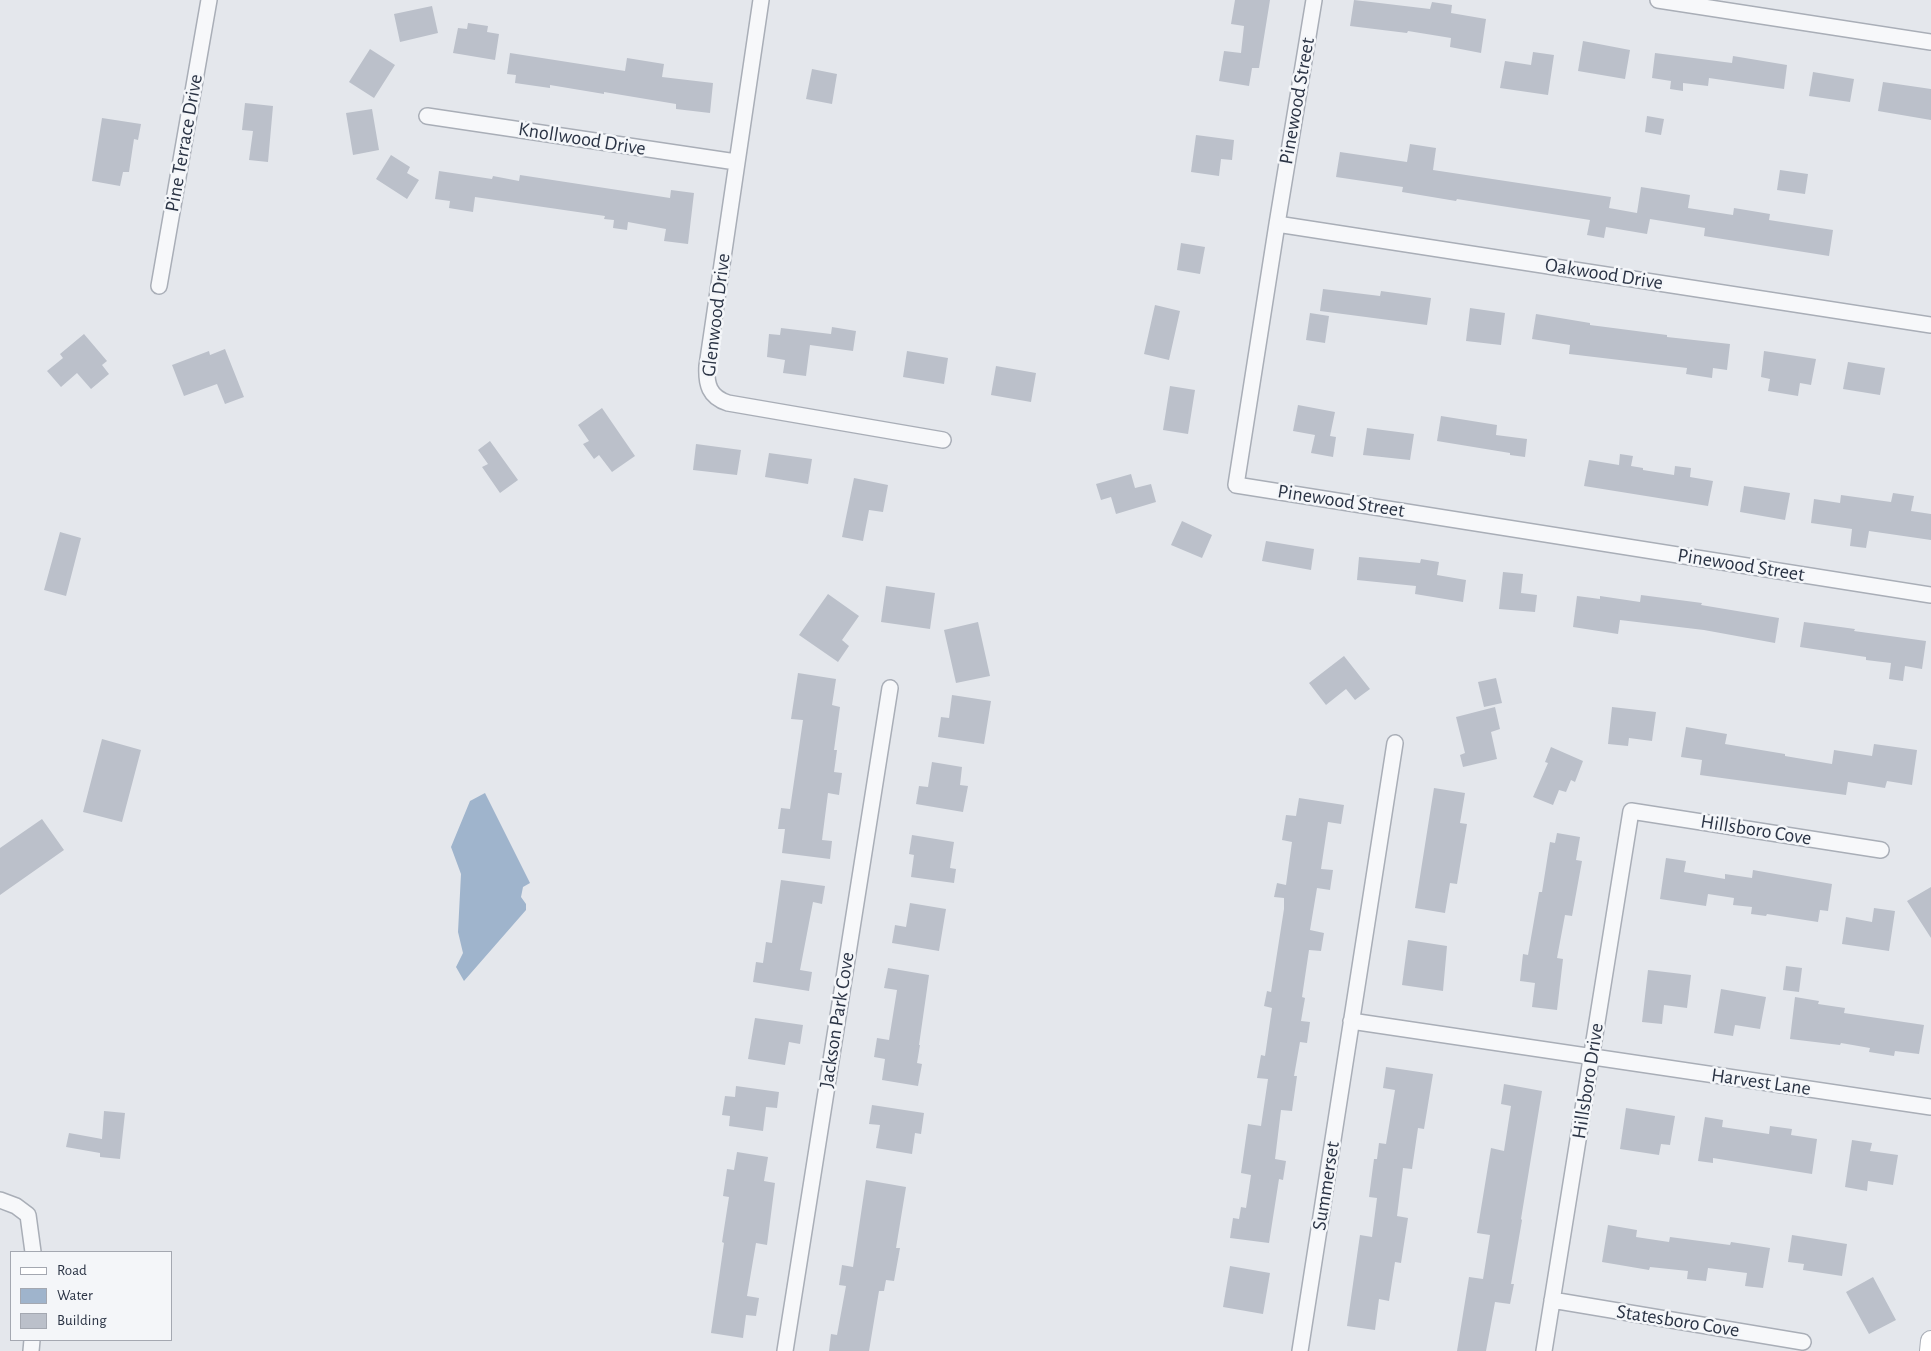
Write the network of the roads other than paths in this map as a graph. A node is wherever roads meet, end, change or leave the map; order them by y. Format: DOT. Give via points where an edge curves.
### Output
graph roads {
  1 [pos="209,0"];
  2 [pos="761,0"];
  3 [pos="1314,0"];
  4 [pos="1658,0"];
  5 [pos="1931,42"];
  6 [pos="427,116"];
  7 [pos="736,162"];
  8 [pos="1277,224"];
  9 [pos="158,286"];
  10 [pos="1931,325"];
  11 [pos="943,440"];
  12 [pos="1931,595"];
  13 [pos="890,688"];
  14 [pos="1395,743"];
  15 [pos="1631,811"];
  16 [pos="1881,850"];
  17 [pos="1351,1021"];
  18 [pos="1592,1058"];
  19 [pos="1931,1107"];
  20 [pos="0,1200"];
  21 [pos="33,1251"];
  22 [pos="1552,1300"];
  23 [pos="1931,1341"];
  24 [pos="1803,1342"];
  25 [pos="785,1351"];
  26 [pos="1300,1351"];
  27 [pos="1544,1351"];
  28 [pos="1930,1351"];
  1 -- 9 [label="street, Pine Terrace Drive"];
  2 -- 7 [label="street, Glenwood Drive"];
  3 -- 8 [label="street, Pinewood Street"];
  4 -- 5 [label="street"];
  6 -- 7 [label="street, Knollwood Drive"];
  7 -- 11 [label="street, Glenwood Drive" via="707,366 707,384 714,397 728,403"];
  8 -- 10 [label="street, Oakwood Drive"];
  8 -- 12 [label="street, Pinewood Street" via="1236,485"];
  13 -- 25 [label="street, Jackson Park Cove"];
  14 -- 17 [label="street, Summerset"];
  15 -- 16 [label="street, Hillsboro Cove"];
  15 -- 18 [label="street, Hillsboro Drive"];
  17 -- 18 [label="street"];
  17 -- 26 [label="street, Summerset"];
  18 -- 19 [label="street, Harvest Lane"];
  18 -- 22 [label="street, Hillsboro Drive"];
  20 -- 21 [label="street" via="28,1215"];
  22 -- 24 [label="street, Statesboro Cove"];
  22 -- 27 [label="street, Hillsboro Drive"];
  23 -- 28 [label="street"];
}
